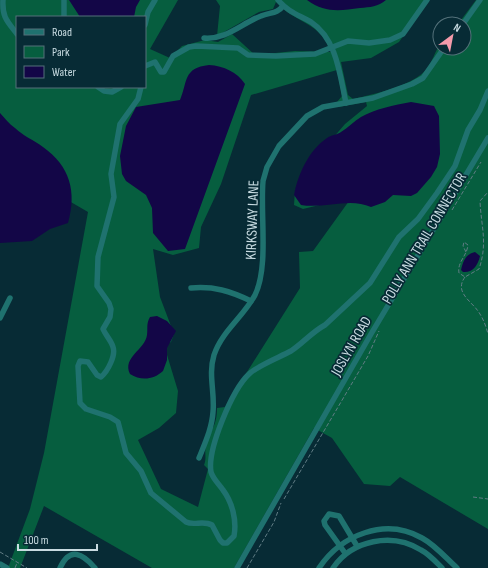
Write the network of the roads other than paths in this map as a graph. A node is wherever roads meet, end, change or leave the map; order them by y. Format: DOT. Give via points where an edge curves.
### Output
graph roads {
  1 [pos="3,0"];
  2 [pos="64,0"];
  3 [pos="155,0"];
  4 [pos="278,0"];
  5 [pos="427,0"];
  6 [pos="480,0"];
  7 [pos="283,6"];
  8 [pos="64,16"];
  9 [pos="469,16"];
  10 [pos="146,21"];
  11 [pos="16,33"];
  12 [pos="204,38"];
  13 [pos="332,48"];
  14 [pos="438,56"];
  15 [pos="146,66"];
  16 [pos="100,88"];
  17 [pos="118,88"];
  18 [pos="141,88"];
  19 [pos="488,91"];
  20 [pos="346,103"];
  21 [pos="488,138"];
  22 [pos="191,288"];
  23 [pos="10,298"];
  24 [pos="251,301"];
  25 [pos="0,318"];
  26 [pos="199,458"];
  27 [pos="352,537"];
  28 [pos="339,545"];
  29 [pos="356,546"];
  30 [pos="345,553"];
  31 [pos="0,564"];
  32 [pos="240,567"];
  33 [pos="7,568"];
  34 [pos="60,568"];
  35 [pos="95,568"];
  36 [pos="319,568"];
  37 [pos="333,568"];
  38 [pos="442,568"];
  39 [pos="457,568"];
  1 -- 11 [label="street" via="2,12"];
  2 -- 8 [label="street"];
  3 -- 10 [label="street"];
  4 -- 7 [label="street"];
  5 -- 13 [label="street" via="403,34 390,40 348,42"];
  6 -- 9 [label="street"];
  7 -- 12 [label="street" via="278,12 261,16 221,36"];
  7 -- 13 [label="street" via="292,14 311,22 322,32"];
  13 -- 15 [label="street" via="315,54 271,56 248,55 238,48 196,46 172,56 164,72 161,72 155,62"];
  13 -- 20 [label="street"];
  14 -- 20 [label="street, KIRKSWAY LANE" via="423,78 384,95"];
  16 -- 17 [label="street" via="112,92"];
  18 -- 19 [label="street" via="138,99 120,124 111,174 114,197 96,267 97,286 111,309 110,317 103,329 114,348 107,370 101,377 88,362 80,361 80,402 86,409 118,422 126,453 137,465 151,493 157,499 186,522 212,525 223,543 234,536 234,515 228,498 215,480 211,469 215,444 232,397 250,373 292,350 325,325 370,283 399,237 418,219 452,171 468,130"];
  20 -- 24 [label="street, KIRKSWAY LANE" via="323,107 307,116 279,146 267,167 262,181 263,266"];
  21 -- 32 [label="street, JOSLYN ROAD" via="371,334"];
  22 -- 24 [label="street" via="224,289"];
  23 -- 25 [label="street"];
  24 -- 26 [label="street, KIRKSWAY LANE" via="230,327 214,354 211,370 214,404 212,424"];
  27 -- 28 [label="street"];
  27 -- 28 [label="street" via="339,516 329,514 324,521 325,525"];
  27 -- 29 [label="street"];
  27 -- 39 [label="street" via="382,530 411,533 432,545"];
  28 -- 30 [label="street"];
  28 -- 36 [label="street"];
  29 -- 30 [label="street"];
  29 -- 38 [label="street" via="382,540 398,542 421,550"];
  30 -- 37 [label="street"];
  31 -- 33 [label="street"];
  34 -- 35 [label="street" via="72,554 80,554 87,558"];
}
